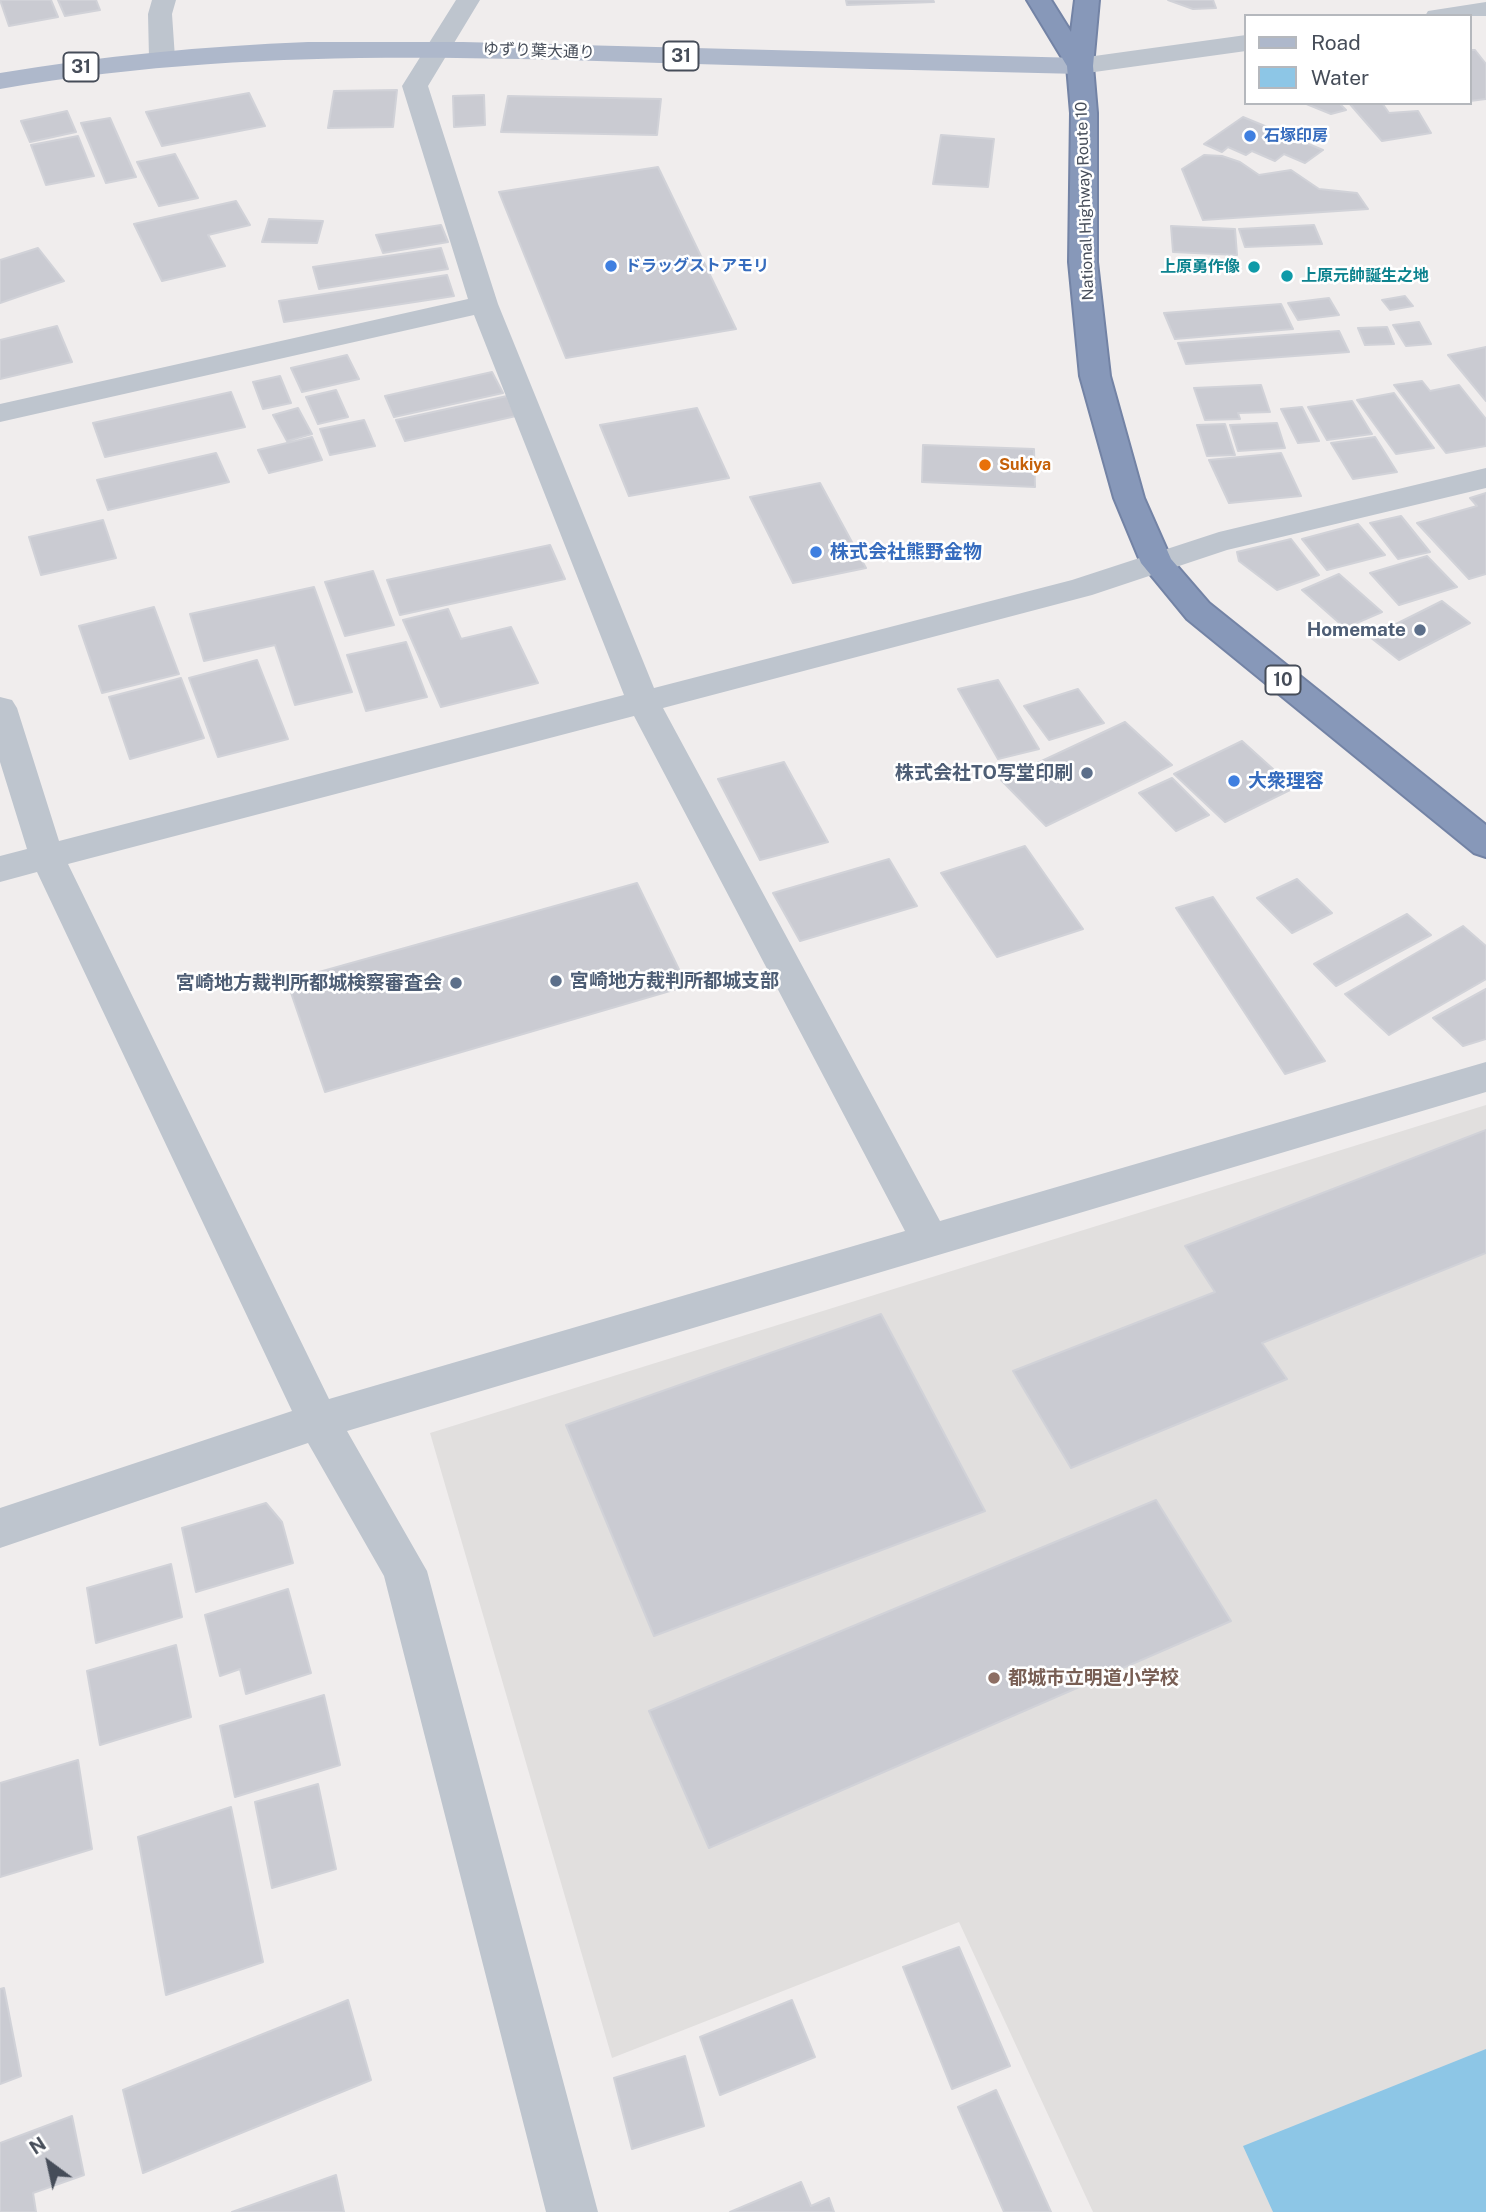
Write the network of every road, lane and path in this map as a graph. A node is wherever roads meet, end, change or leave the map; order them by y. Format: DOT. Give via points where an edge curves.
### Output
graph roads {
  1 [pos="164,0"];
  2 [pos="468,0"];
  3 [pos="1040,0"];
  4 [pos="1087,0"];
  5 [pos="1486,9"];
  6 [pos="1451,14"];
  7 [pos="1244,43"];
  8 [pos="440,47"];
  9 [pos="163,58"];
  10 [pos="1080,66"];
  11 [pos="0,81"];
  12 [pos="484,304"];
  13 [pos="0,413"];
  14 [pos="1486,478"];
  15 [pos="1157,563"];
  16 [pos="643,701"];
  17 [pos="0,708"];
  18 [pos="1486,844"];
  19 [pos="47,857"];
  20 [pos="0,869"];
  21 [pos="1486,1077"];
  22 [pos="931,1242"];
  23 [pos="318,1422"];
  24 [pos="0,1528"];
  25 [pos="572,2212"];
  1 -- 9 [label="street" via="160,14"];
  2 -- 8 [label="street"];
  3 -- 10 [label="highway, National Highway Route 10 / 10"];
  4 -- 10 [label="highway, National Highway Route 10 / 10"];
  5 -- 6 [label="street"];
  7 -- 10 [label="street"];
  8 -- 9 [label="main road, ゆずり葉大通り / 31" via="287,48"];
  8 -- 10 [label="main road, ゆずり葉大通り / 31"];
  8 -- 12 [label="street" via="415,86"];
  9 -- 11 [label="main road, ゆずり葉大通り / 31"];
  10 -- 15 [label="highway, National Highway Route 10 / 10" via="1083,262 1095,376 1129,498"];
  12 -- 13 [label="street"];
  12 -- 16 [label="street"];
  14 -- 15 [label="street" via="1219,542"];
  15 -- 16 [label="street" via="1081,588"];
  15 -- 18 [label="highway, National Highway Route 10 / 10" via="1199,611"];
  16 -- 19 [label="street"];
  16 -- 22 [label="street"];
  17 -- 19 [label="street"];
  19 -- 20 [label="street"];
  19 -- 23 [label="street"];
  21 -- 22 [label="street"];
  22 -- 23 [label="street"];
  23 -- 24 [label="street"];
  23 -- 25 [label="street" via="405,1571"];
}
